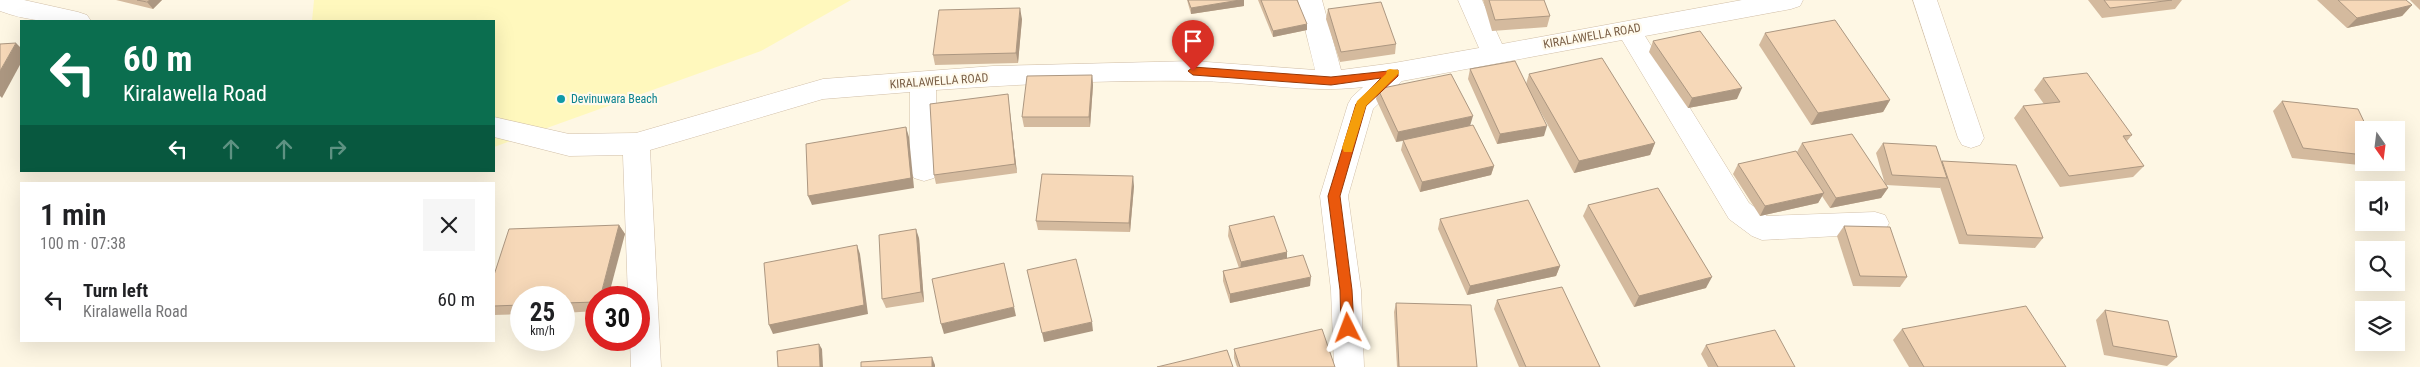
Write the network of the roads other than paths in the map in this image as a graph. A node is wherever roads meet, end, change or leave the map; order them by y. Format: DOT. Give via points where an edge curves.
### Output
graph roads {
  1 [pos="1310,0"];
  2 [pos="1470,0"];
  3 [pos="1925,0"];
  4 [pos="0,1"];
  5 [pos="1777,1"];
  6 [pos="74,20"];
  7 [pos="1628,29"];
  8 [pos="1494,54"];
  9 [pos="1394,73"];
  10 [pos="1331,81"];
  11 [pos="923,82"];
  12 [pos="495,127"];
  13 [pos="1971,138"];
  14 [pos="636,144"];
  15 [pos="924,170"];
  16 [pos="1875,223"];
  17 [pos="646,367"];
  18 [pos="1350,367"];
  1 -- 10 [label="street"];
  2 -- 8 [label="street"];
  3 -- 13 [label="street"];
  4 -- 6 [label="street"];
  5 -- 7 [label="street, KIRALAWELLA ROAD"];
  7 -- 8 [label="street, KIRALAWELLA ROAD"];
  7 -- 16 [label="street" via="1739,211 1762,228"];
  8 -- 9 [label="street, KIRALAWELLA ROAD"];
  9 -- 10 [label="street, KIRALAWELLA ROAD"];
  9 -- 18 [label="street" via="1361,104 1334,196 1346,290"];
  10 -- 11 [label="street, KIRALAWELLA ROAD" via="1193,71 993,76"];
  11 -- 14 [label="street, KIRALAWELLA ROAD" via="823,89"];
  11 -- 15 [label="street"];
  12 -- 14 [label="street, KIRALAWELLA ROAD" via="569,145"];
  14 -- 17 [label="street"];
}
